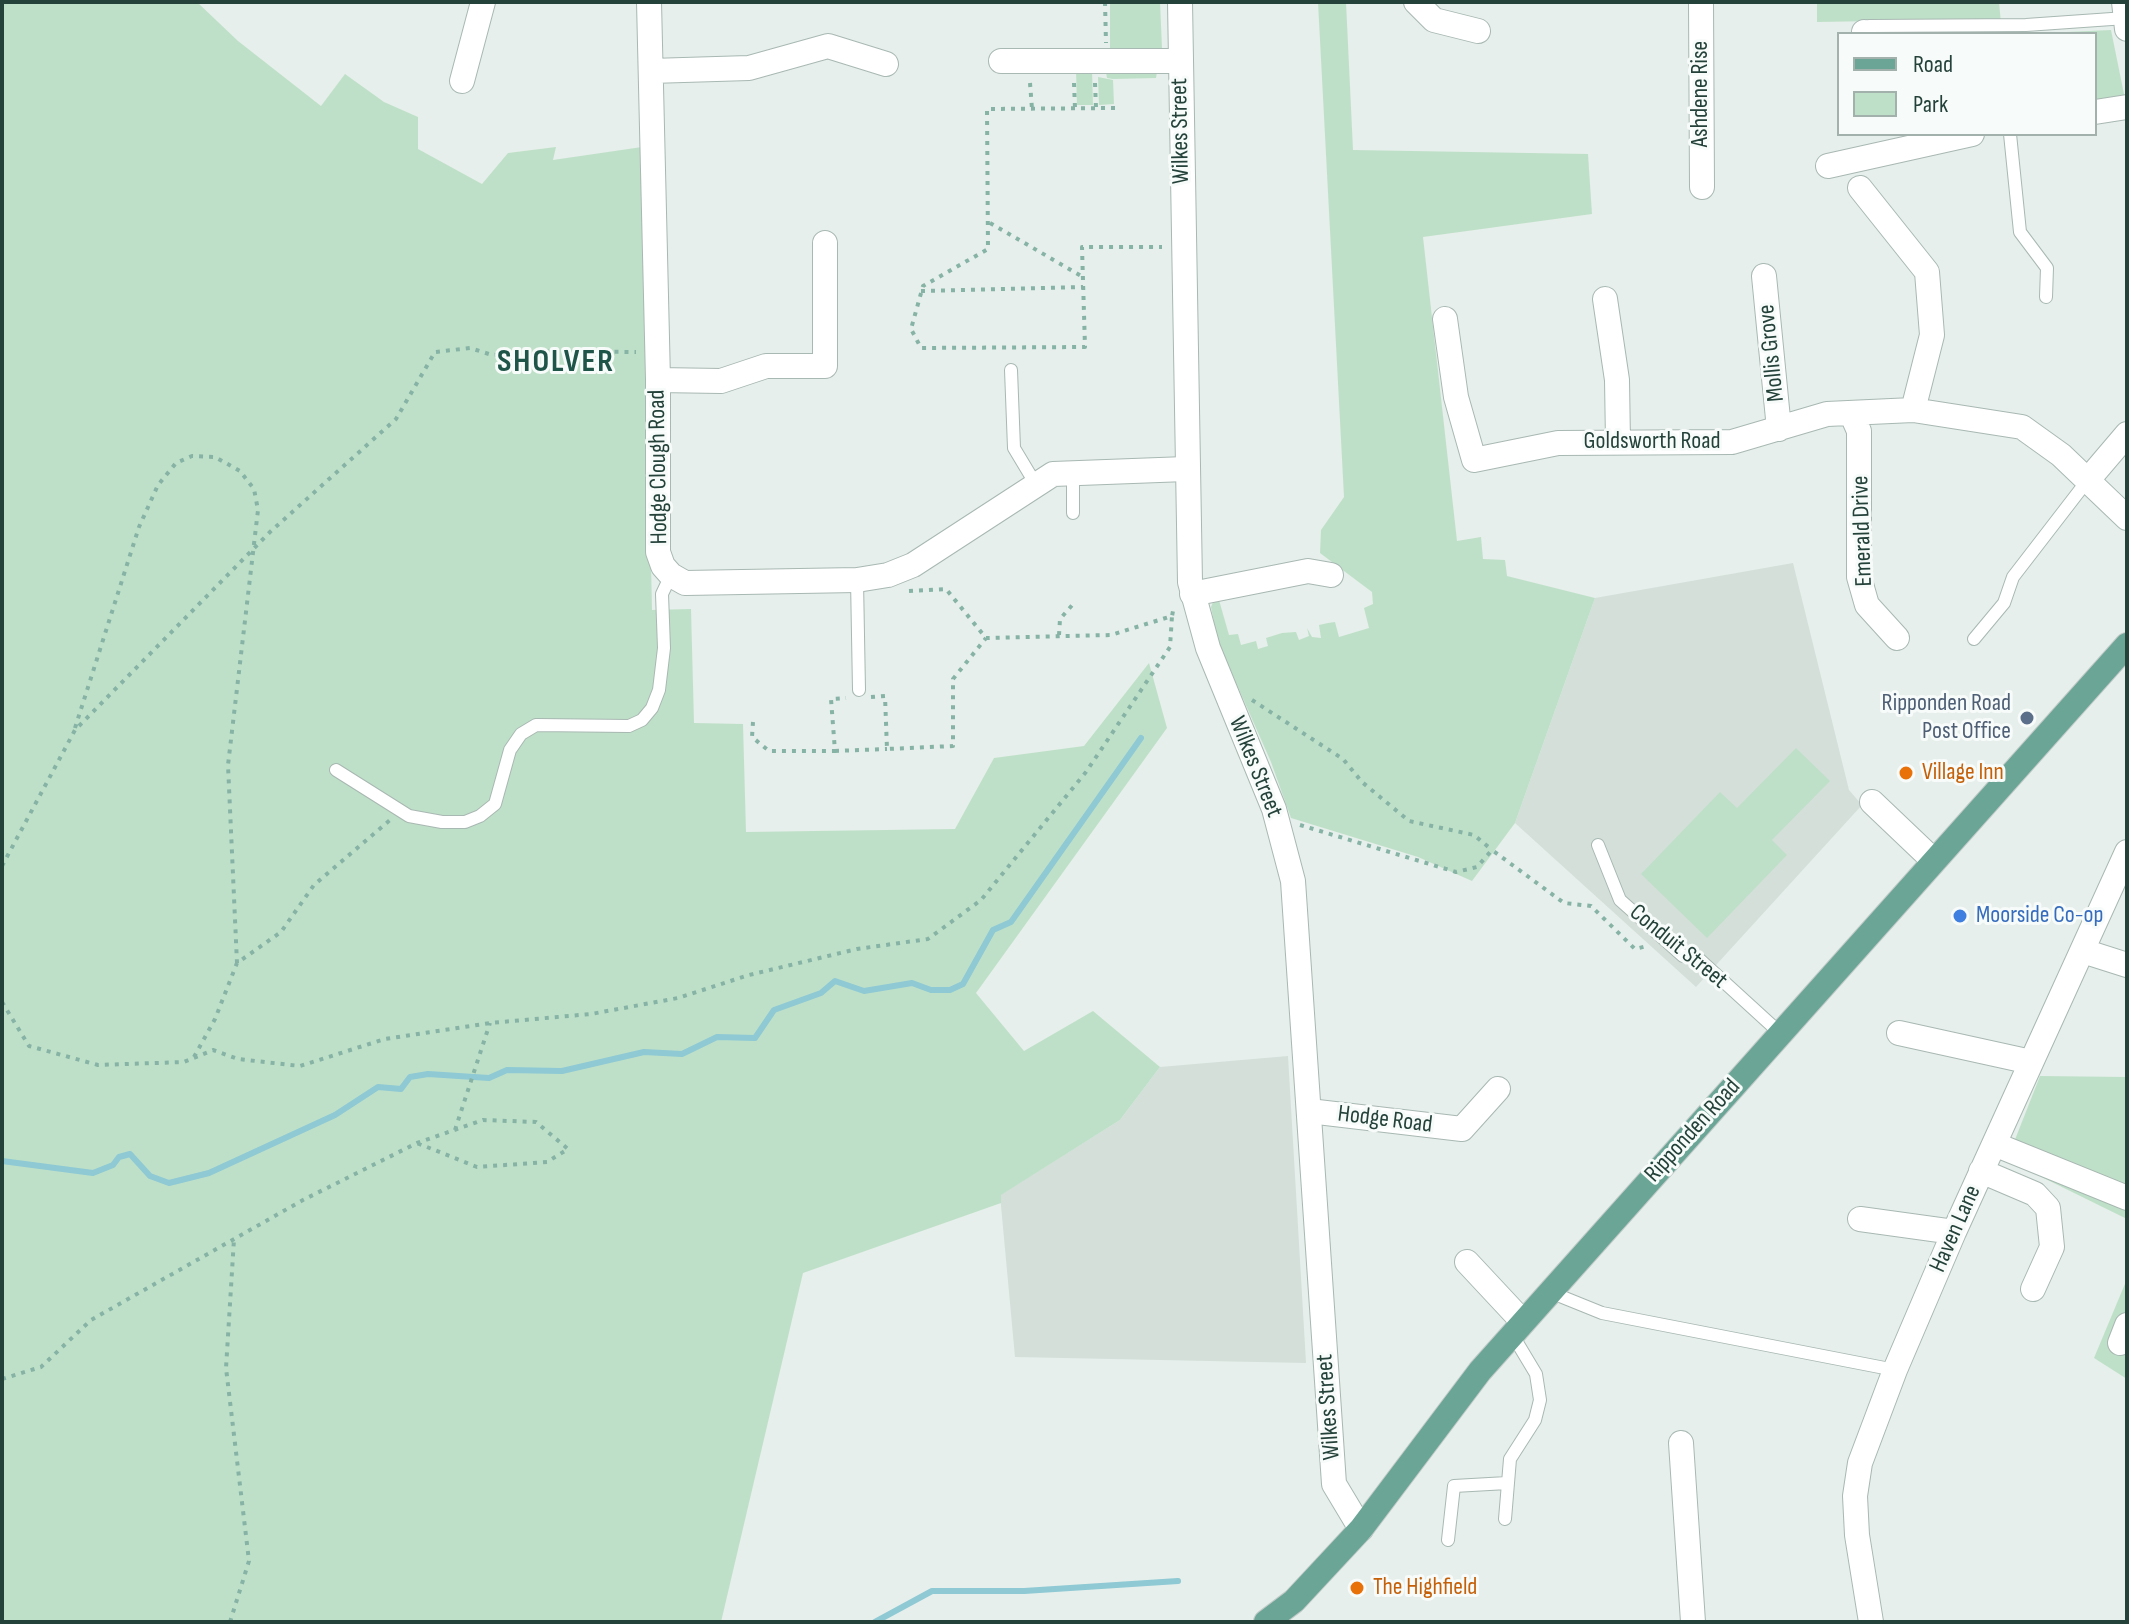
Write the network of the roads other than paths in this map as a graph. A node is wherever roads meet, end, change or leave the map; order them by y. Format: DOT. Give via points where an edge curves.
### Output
graph roads {
  1 [pos="483,2"];
  2 [pos="649,2"];
  3 [pos="1180,2"];
  4 [pos="1416,2"];
  5 [pos="1701,2"];
  6 [pos="2126,21"];
  7 [pos="1478,31"];
  8 [pos="1865,32"];
  9 [pos="1001,61"];
  10 [pos="1180,61"];
  11 [pos="886,64"];
  12 [pos="651,71"];
  13 [pos="462,81"];
  14 [pos="2127,107"];
  15 [pos="2097,112"];
  16 [pos="1953,136"];
  17 [pos="2010,136"];
  18 [pos="1869,145"];
  19 [pos="1828,166"];
  20 [pos="1702,187"];
  21 [pos="1860,188"];
  22 [pos="825,243"];
  23 [pos="1764,276"];
  24 [pos="2046,297"];
  25 [pos="1605,299"];
  26 [pos="1445,319"];
  27 [pos="1011,370"];
  28 [pos="658,380"];
  29 [pos="1913,410"];
  30 [pos="1851,413"];
  31 [pos="1779,429"];
  32 [pos="2127,434"];
  33 [pos="1618,442"];
  34 [pos="1186,469"];
  35 [pos="1073,471"];
  36 [pos="2087,481"];
  37 [pos="1035,483"];
  38 [pos="1073,513"];
  39 [pos="2127,518"];
  40 [pos="671,575"];
  41 [pos="1331,575"];
  42 [pos="857,580"];
  43 [pos="1192,594"];
  44 [pos="1897,638"];
  45 [pos="1974,639"];
  46 [pos="2127,645"];
  47 [pos="859,690"];
  48 [pos="336,770"];
  49 [pos="1872,802"];
  50 [pos="1598,845"];
  51 [pos="2127,852"];
  52 [pos="1934,861"];
  53 [pos="2083,951"];
  54 [pos="2127,965"];
  55 [pos="1780,1033"];
  56 [pos="1899,1033"];
  57 [pos="2031,1062"];
  58 [pos="1498,1089"];
  59 [pos="1309,1111"];
  60 [pos="1994,1144"];
  61 [pos="1981,1171"];
  62 [pos="2127,1198"];
  63 [pos="1860,1219"];
  64 [pos="1954,1232"];
  65 [pos="1467,1262"];
  66 [pos="2033,1289"];
  67 [pos="1550,1292"];
  68 [pos="1517,1328"];
  69 [pos="1895,1370"];
  70 [pos="1681,1443"];
  71 [pos="1507,1483"];
  72 [pos="1505,1519"];
  73 [pos="1361,1529"];
  74 [pos="1448,1540"];
  75 [pos="1266,1622"];
  76 [pos="1693,1622"];
  77 [pos="1871,1622"];
  1 -- 13 [label="street"];
  2 -- 12 [label="street, Hodge Clough Road"];
  3 -- 10 [label="street, Wilkes Street"];
  4 -- 7 [label="street" via="1434,20"];
  5 -- 20 [label="street, Ashdene Rise"];
  6 -- 8 [label="lane" via="1869,26"];
  9 -- 10 [label="street"];
  10 -- 34 [label="street, Wilkes Street"];
  11 -- 12 [label="street" via="828,46 749,68"];
  12 -- 28 [label="street, Hodge Clough Road"];
  14 -- 15 [label="street"];
  16 -- 18 [label="street"];
  17 -- 24 [label="lane" via="2020,232 2047,268"];
  18 -- 19 [label="street"];
  21 -- 29 [label="street" via="1927,272 1932,335"];
  22 -- 28 [label="street" via="825,366 766,366 721,381"];
  23 -- 31 [label="street, Mollis Grove"];
  25 -- 33 [label="street" via="1617,380"];
  26 -- 33 [label="street, Goldsworth Road" via="1456,397 1474,460 1558,443"];
  27 -- 37 [label="lane" via="1014,448"];
  28 -- 40 [label="street, Hodge Clough Road" via="658,552"];
  29 -- 30 [label="street, Goldsworth Road"];
  29 -- 36 [label="street, Goldsworth Road" via="2022,427"];
  30 -- 31 [label="street, Goldsworth Road" via="1803,419"];
  30 -- 44 [label="street, Emerald Drive" via="1859,431 1859,577 1867,605"];
  31 -- 33 [label="street, Goldsworth Road" via="1732,442"];
  32 -- 36 [label="street"];
  34 -- 35 [label="street, Hodge Clough Road"];
  34 -- 43 [label="street, Wilkes Street"];
  35 -- 37 [label="street, Hodge Clough Road"];
  35 -- 38 [label="lane"];
  36 -- 39 [label="street, Goldsworth Road"];
  36 -- 45 [label="lane" via="2013,577 2004,603"];
  37 -- 42 [label="street, Hodge Clough Road" via="913,565"];
  40 -- 42 [label="street, Hodge Clough Road" via="685,583"];
  40 -- 48 [label="lane" via="662,594 659,690 642,720 629,726 528,729 510,750 495,804 465,822 401,811"];
  41 -- 43 [label="street" via="1308,571"];
  42 -- 47 [label="lane"];
  43 -- 59 [label="street, Wilkes Street" via="1278,821 1293,881"];
  46 -- 52 [label="main road, Ripponden Road"];
  49 -- 52 [label="street"];
  50 -- 55 [label="lane, Conduit Street" via="1620,900 1683,956 1700,960"];
  51 -- 53 [label="street, Haven Lane"];
  52 -- 55 [label="main road, Ripponden Road"];
  53 -- 54 [label="street"];
  53 -- 57 [label="street, Haven Lane"];
  55 -- 67 [label="main road, Ripponden Road"];
  56 -- 57 [label="street"];
  57 -- 60 [label="street, Haven Lane"];
  58 -- 59 [label="street, Hodge Road" via="1462,1129"];
  59 -- 73 [label="street, Wilkes Street" via="1334,1484"];
  60 -- 61 [label="street, Haven Lane"];
  60 -- 62 [label="street"];
  61 -- 64 [label="street, Haven Lane"];
  61 -- 66 [label="street" via="2035,1194 2048,1208 2052,1247"];
  63 -- 64 [label="street"];
  64 -- 69 [label="street, Haven Lane"];
  65 -- 68 [label="street"];
  67 -- 68 [label="main road, Ripponden Road"];
  67 -- 69 [label="lane" via="1602,1313"];
  68 -- 71 [label="lane" via="1534,1368 1540,1400 1535,1420 1510,1459"];
  68 -- 73 [label="main road, Ripponden Road"];
  69 -- 77 [label="street, Haven Lane" via="1856,1482 1857,1535"];
  70 -- 76 [label="street"];
  71 -- 72 [label="lane"];
  71 -- 74 [label="lane" via="1454,1486"];
  73 -- 75 [label="main road, Ripponden Road" via="1294,1601"];
}
